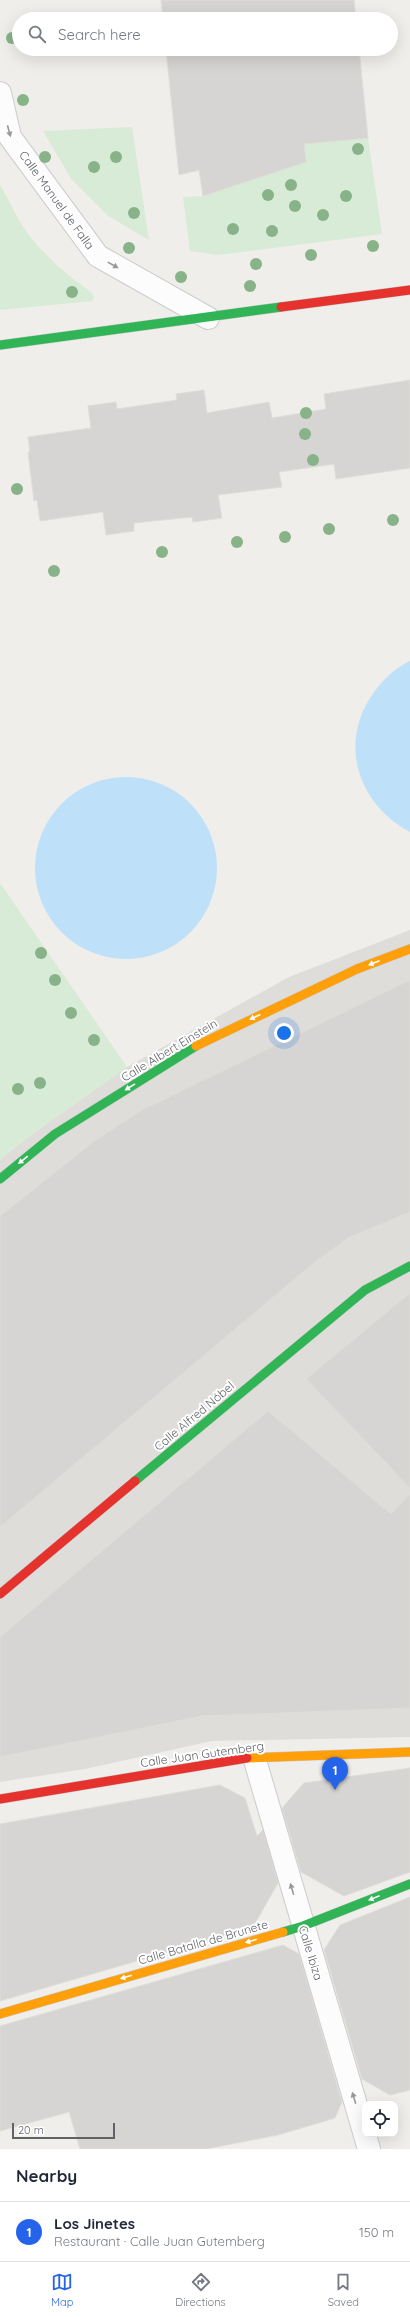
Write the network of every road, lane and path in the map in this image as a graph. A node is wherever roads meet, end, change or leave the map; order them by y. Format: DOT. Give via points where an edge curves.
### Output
graph roads {
  1 [pos="0,93"];
  2 [pos="410,290"];
  3 [pos="208,318"];
  4 [pos="0,346"];
  5 [pos="410,949"];
  6 [pos="0,1179"];
  7 [pos="410,1266"];
  8 [pos="0,1594"];
  9 [pos="410,1752"];
  10 [pos="254,1757"];
  11 [pos="0,1798"];
  12 [pos="410,1884"];
  13 [pos="303,1926"];
  14 [pos="0,2014"];
  15 [pos="369,2149"];
  1 -- 3 [label="street, Calle Manuel de Falla, one-way" via="10,137 98,256"];
  2 -- 3 [label="street"];
  3 -- 4 [label="street"];
  5 -- 6 [label="street, Calle Albert Einstein, one-way" via="357,969 203,1041 55,1134"];
  7 -- 8 [label="street, Calle Alfred Nóbel" via="364,1290"];
  9 -- 10 [label="street, Calle Juan Gutemberg"];
  10 -- 11 [label="street, Calle Juan Gutemberg"];
  13 -- 10 [label="street, Calle Ibiza, one-way"];
  12 -- 13 [label="street, Calle Batalla de Brunete, one-way"];
  13 -- 14 [label="street, Calle Batalla de Brunete, one-way"];
  15 -- 13 [label="street, Calle Ibiza, one-way"];
}
